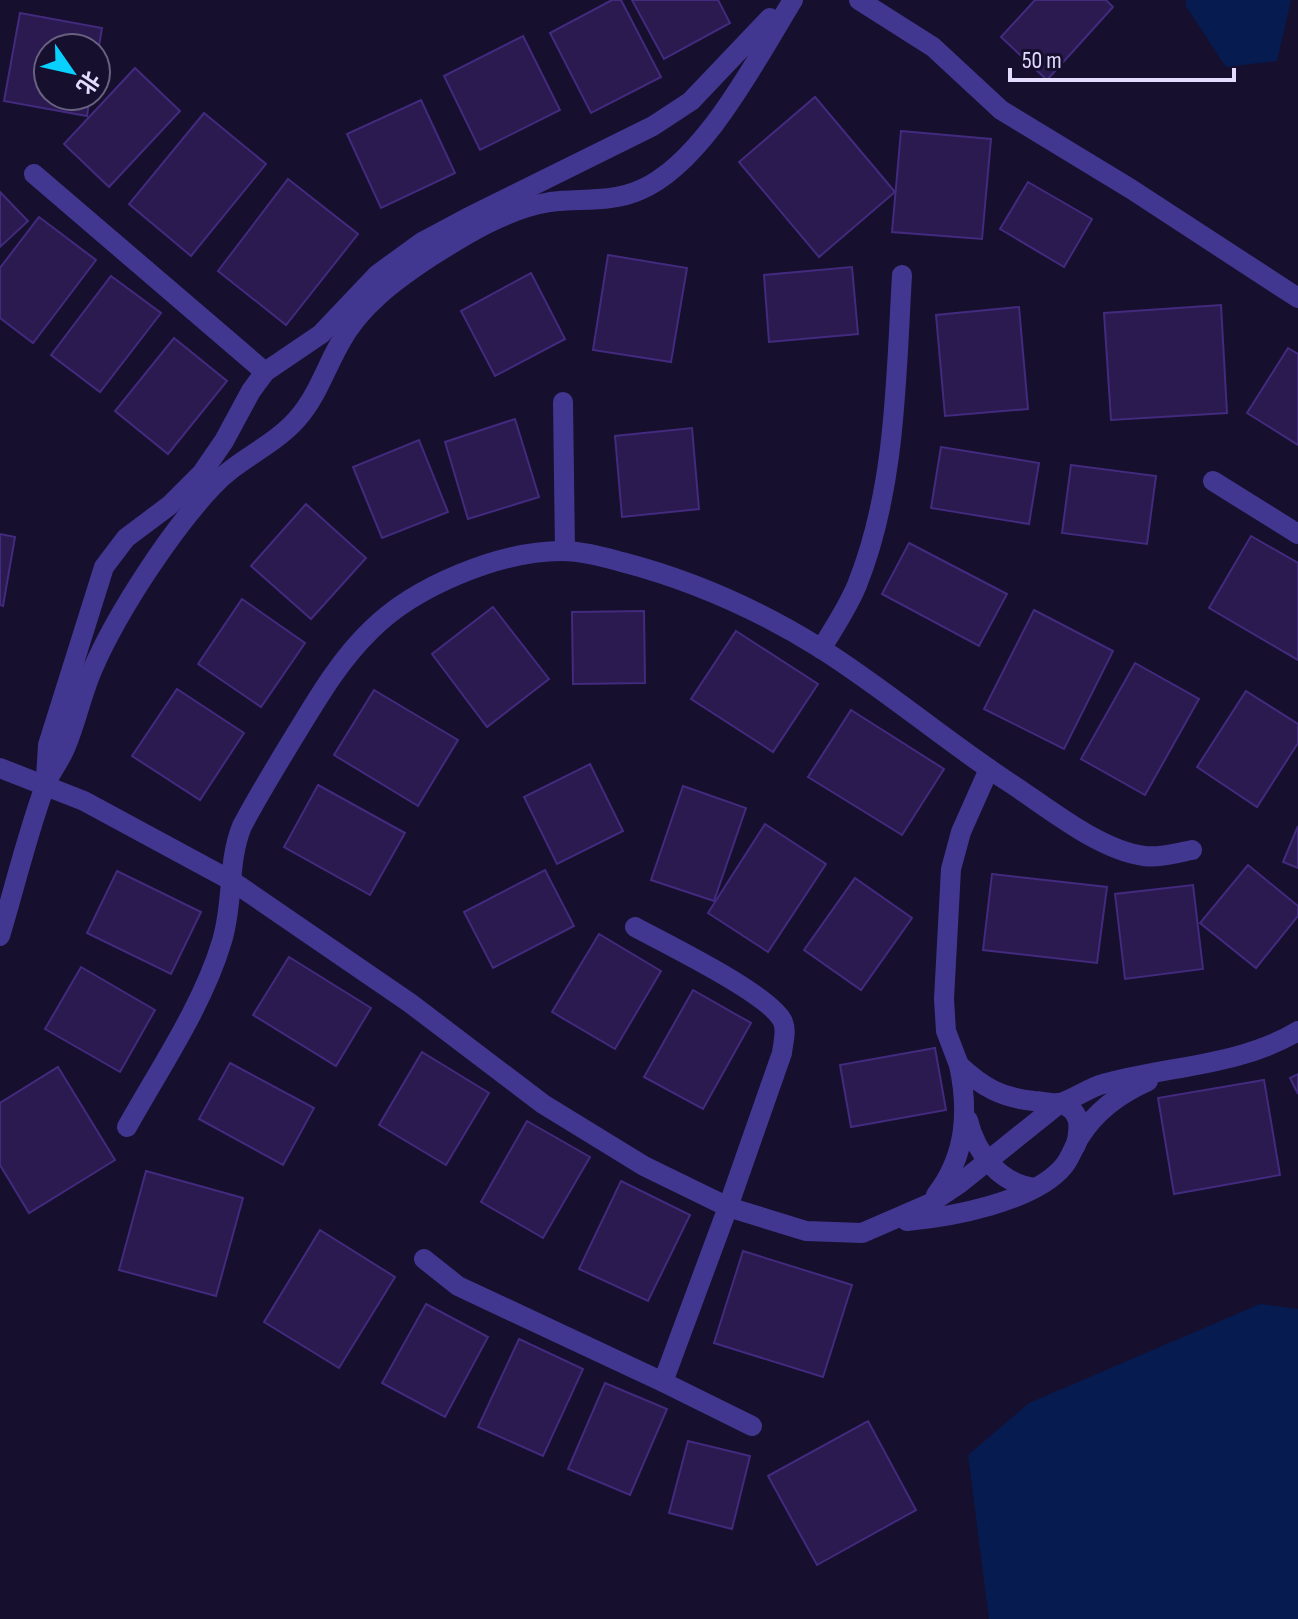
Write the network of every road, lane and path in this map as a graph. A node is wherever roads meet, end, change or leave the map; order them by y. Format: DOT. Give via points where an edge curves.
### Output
graph roads {
  1 [pos="786,0"];
  2 [pos="793,0"];
  3 [pos="859,0"];
  4 [pos="34,174"];
  5 [pos="902,275"];
  6 [pos="1298,298"];
  7 [pos="265,372"];
  8 [pos="563,402"];
  9 [pos="1213,481"];
  10 [pos="1298,534"];
  11 [pos="565,550"];
  12 [pos="821,649"];
  13 [pos="0,768"];
  14 [pos="989,769"];
  15 [pos="46,784"];
  16 [pos="1192,850"];
  17 [pos="232,881"];
  18 [pos="0,889"];
  19 [pos="635,927"];
  20 [pos="0,936"];
  21 [pos="1298,1031"];
  22 [pos="959,1065"];
  23 [pos="1170,1072"];
  24 [pos="1060,1103"];
  25 [pos="966,1112"];
  26 [pos="127,1127"];
  27 [pos="1076,1145"];
  28 [pos="988,1161"];
  29 [pos="1034,1188"];
  30 [pos="929,1204"];
  31 [pos="728,1207"];
  32 [pos="889,1223"];
  33 [pos="424,1259"];
  34 [pos="663,1382"];
  35 [pos="752,1426"];
  1 -- 7 [label="street" via="691,101 653,126 422,242 378,274 321,334"];
  2 -- 15 [label="street" via="713,124 658,181 621,196 548,202 502,217 401,277 366,309 340,341 301,415 279,438 213,485 159,557 114,626"];
  3 -- 6 [label="street" via="933,47 1001,110"];
  4 -- 7 [label="street"];
  5 -- 12 [label="street" via="884,484 857,586"];
  7 -- 15 [label="street" via="202,473 126,538 104,567 48,745"];
  8 -- 11 [label="street"];
  9 -- 10 [label="street"];
  11 -- 12 [label="street" via="653,570 718,594"];
  11 -- 17 [label="street" via="511,558 458,574 373,628 331,676 256,800 235,845"];
  12 -- 14 [label="street"];
  13 -- 15 [label="street"];
  14 -- 16 [label="street" via="1119,849 1144,856"];
  14 -- 22 [label="street" via="951,869 944,999 946,1031"];
  15 -- 17 [label="street"];
  15 -- 18 [label="street"];
  15 -- 20 [label="street"];
  17 -- 26 [label="street" via="215,963"];
  17 -- 31 [label="street" via="410,1003 543,1104 644,1166"];
  19 -- 31 [label="street" via="758,996 783,1020 782,1053"];
  21 -- 23 [label="street" via="1246,1052"];
  22 -- 24 [label="street" via="974,1080 1011,1099"];
  22 -- 25 [label="street"];
  23 -- 24 [label="street" via="1100,1084"];
  23 -- 27 [label="street" via="1113,1100"];
  24 -- 27 [label="street" via="1079,1120"];
  24 -- 28 [label="street"];
  25 -- 28 [label="street" via="972,1137"];
  25 -- 30 [label="street" via="959,1154"];
  27 -- 29 [label="street" via="1062,1168"];
  28 -- 29 [label="street" via="1014,1184"];
  28 -- 30 [label="street"];
  29 -- 32 [label="street" via="974,1211"];
  30 -- 32 [label="street"];
  31 -- 32 [label="street" via="806,1231 862,1233"];
  31 -- 34 [label="street"];
  33 -- 34 [label="street" via="458,1286"];
  34 -- 35 [label="street"];
}
